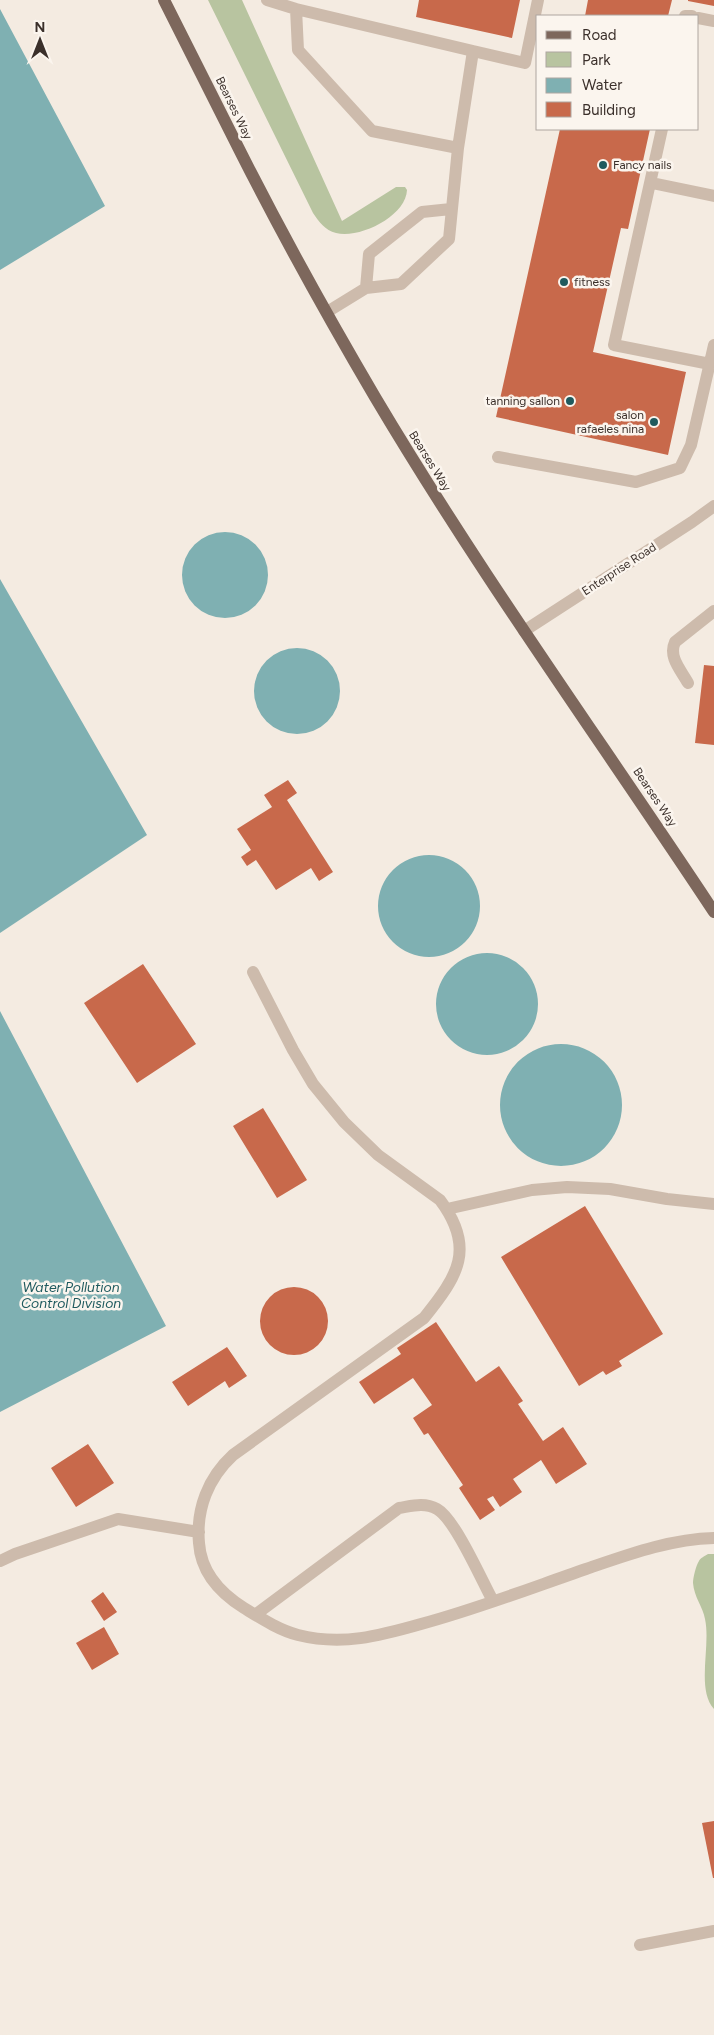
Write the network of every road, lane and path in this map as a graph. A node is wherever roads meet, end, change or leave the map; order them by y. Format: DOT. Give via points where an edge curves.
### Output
graph roads {
  1 [pos="164,0"];
  2 [pos="267,0"];
  3 [pos="538,0"];
  4 [pos="296,9"];
  5 [pos="699,18"];
  6 [pos="714,21"];
  7 [pos="473,51"];
  8 [pos="662,130"];
  9 [pos="458,148"];
  10 [pos="652,183"];
  11 [pos="714,196"];
  12 [pos="451,209"];
  13 [pos="366,288"];
  14 [pos="327,312"];
  15 [pos="714,345"];
  16 [pos="710,364"];
  17 [pos="498,457"];
  18 [pos="714,506"];
  19 [pos="714,611"];
  20 [pos="524,630"];
  21 [pos="688,683"];
  22 [pos="714,912"];
  23 [pos="253,972"];
  24 [pos="714,1204"];
  25 [pos="447,1209"];
  26 [pos="199,1532"];
  27 [pos="714,1538"];
  28 [pos="0,1561"];
  29 [pos="493,1601"];
  30 [pos="255,1615"];
  31 [pos="714,1931"];
  32 [pos="640,1945"];
  1 -- 14 [label="main road, Bearses Way" via="273,215"];
  2 -- 4 [label="street"];
  3 -- 7 [label="street" via="525,63"];
  4 -- 7 [label="street"];
  4 -- 9 [label="street" via="298,50 372,131"];
  5 -- 6 [label="street"];
  7 -- 9 [label="street"];
  8 -- 10 [label="street"];
  9 -- 12 [label="street"];
  10 -- 11 [label="street"];
  10 -- 16 [label="street" via="614,345"];
  12 -- 13 [label="street" via="422,212 369,254"];
  12 -- 13 [label="street" via="449,240 401,284"];
  13 -- 14 [label="street"];
  14 -- 20 [label="main road, Bearses Way" via="375,398"];
  15 -- 16 [label="street"];
  16 -- 17 [label="street" via="691,445 680,468 636,482"];
  18 -- 20 [label="street, Enterprise Road"];
  19 -- 21 [label="street" via="675,642 672,649 672,656"];
  20 -- 22 [label="main road, Bearses Way"];
  23 -- 25 [label="street" via="313,1084 344,1122 378,1155 440,1200"];
  24 -- 25 [label="street" via="610,1189 567,1187 532,1190"];
  25 -- 26 [label="street" via="459,1234 460,1251 457,1267 437,1302 424,1318 220,1467 207,1489"];
  26 -- 28 [label="street" via="118,1519"];
  26 -- 30 [label="street" via="201,1558 211,1579 224,1594"];
  27 -- 29 [label="street" via="653,1548"];
  29 -- 30 [label="street" via="373,1638 335,1640 300,1635 279,1629"];
  29 -- 30 [label="street" via="450,1521 438,1509 423,1504 399,1508"];
  31 -- 32 [label="street"];
}
